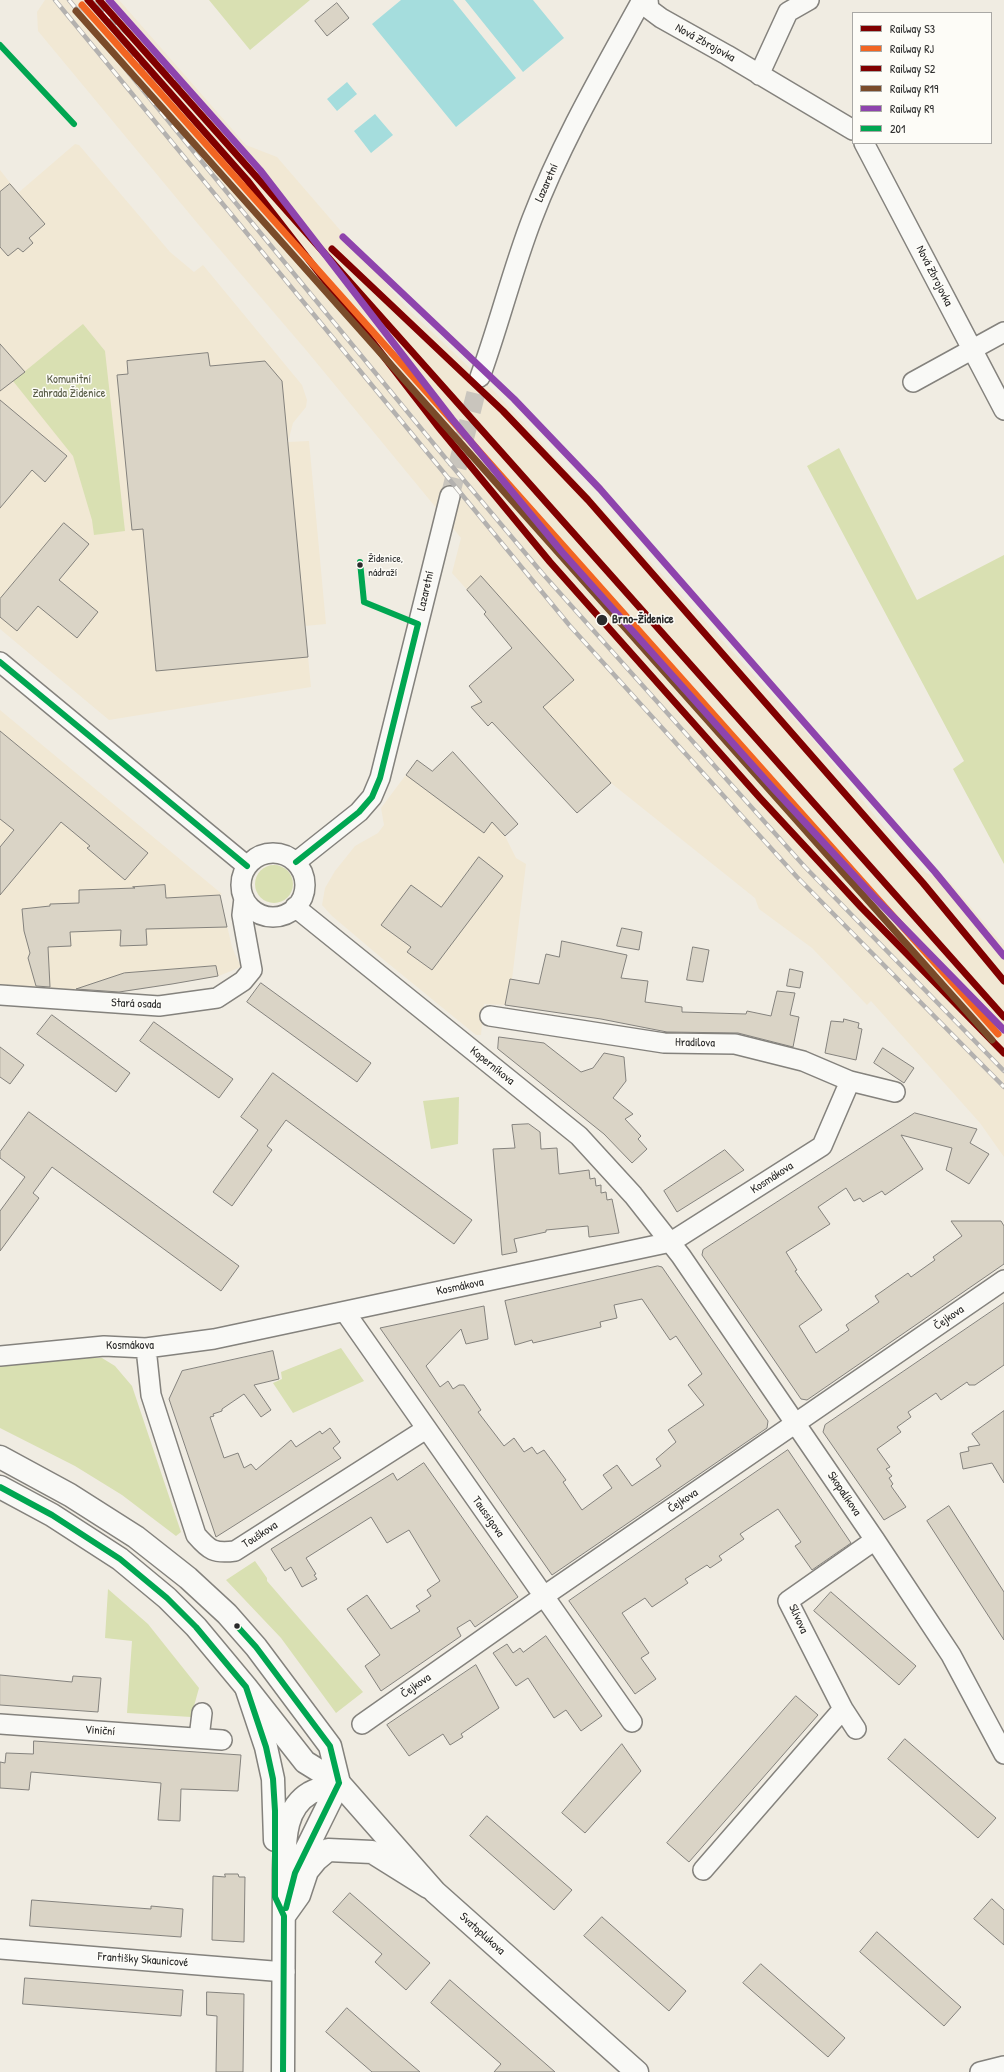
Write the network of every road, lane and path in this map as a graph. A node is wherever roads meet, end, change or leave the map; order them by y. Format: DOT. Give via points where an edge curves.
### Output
graph roads {
  1 [pos="642,0"];
  2 [pos="648,0"];
  3 [pos="809,0"];
  4 [pos="759,75"];
  5 [pos="852,129"];
  6 [pos="865,144"];
  7 [pos="1004,332"];
  8 [pos="972,349"];
  9 [pos="480,377"];
  10 [pos="913,382"];
  11 [pos="1004,410"];
  12 [pos="450,496"];
  13 [pos="0,662"];
  14 [pos="296,862"];
  15 [pos="247,866"];
  16 [pos="244,898"];
  17 [pos="295,907"];
  18 [pos="269,917"];
  19 [pos="246,938"];
  20 [pos="0,996"];
  21 [pos="490,1016"];
  22 [pos="850,1081"];
  23 [pos="895,1092"];
  24 [pos="671,1242"];
  25 [pos="1004,1280"];
  26 [pos="345,1312"];
  27 [pos="146,1348"];
  28 [pos="0,1356"];
  29 [pos="796,1424"];
  30 [pos="426,1428"];
  31 [pos="0,1457"];
  32 [pos="0,1487"];
  33 [pos="875,1540"];
  34 [pos="544,1596"];
  35 [pos="246,1687"];
  36 [pos="843,1709"];
  37 [pos="202,1713"];
  38 [pos="632,1722"];
  39 [pos="0,1724"];
  40 [pos="362,1724"];
  41 [pos="856,1729"];
  42 [pos="199,1738"];
  43 [pos="222,1740"];
  44 [pos="1004,1754"];
  45 [pos="340,1783"];
  46 [pos="703,1870"];
  47 [pos="435,1892"];
  48 [pos="284,1916"];
  49 [pos="0,1949"];
  50 [pos="285,1972"];
  51 [pos="1004,2066"];
  52 [pos="283,2072"];
  53 [pos="637,2072"];
  54 [pos="980,2072"];
  1 -- 9 [label="street, Lazaretní" via="560,154 531,220"];
  2 -- 4 [label="street, Nová Zbrojovka" via="649,9 661,18"];
  3 -- 4 [label="street" via="788,12"];
  4 -- 5 [label="street, Nová Zbrojovka"];
  6 -- 8 [label="street, Nová Zbrojovka"];
  7 -- 8 [label="street"];
  8 -- 10 [label="street"];
  8 -- 11 [label="street, Nová Zbrojovka"];
  12 -- 14 [label="street, Lazaretní" via="380,778 372,796 358,812"];
  13 -- 15 [label="street"];
  14 -- 15 [label="street" via="276,853 255,858"];
  14 -- 17 [label="street" via="305,880 303,894"];
  15 -- 16 [label="street" via="241,887"];
  16 -- 18 [label="street" via="254,910"];
  16 -- 19 [label="street, Stará osada" via="242,915"];
  17 -- 18 [label="street" via="288,913"];
  17 -- 24 [label="street, Koperníkova" via="579,1136 633,1195"];
  18 -- 19 [label="street" via="256,923"];
  19 -- 20 [label="street, Stará osada" via="252,970 243,981 217,998 159,1006"];
  21 -- 22 [label="street, Hradilova" via="664,1043 735,1044 803,1061"];
  22 -- 23 [label="street, Hradilova"];
  22 -- 24 [label="street, Kosmákova" via="822,1146"];
  24 -- 26 [label="street, Kosmákova"];
  24 -- 29 [label="street, Skopalíkova"];
  25 -- 29 [label="street, Čejkova"];
  26 -- 27 [label="street, Kosmákova" via="214,1339"];
  26 -- 30 [label="street, Taussigova"];
  27 -- 28 [label="street, Kosmákova" via="104,1346"];
  27 -- 30 [label="street, Touškova" via="151,1395 196,1535 207,1548 221,1553 235,1551"];
  29 -- 33 [label="street, Skopalíkova"];
  29 -- 34 [label="street, Čejkova"];
  30 -- 34 [label="street, Taussigova"];
  31 -- 45 [label="main road, Svatoplukova" via="70,1495 136,1537 222,1609 256,1647 330,1746"];
  32 -- 35 [label="main road, Svatoplukova" via="52,1515 120,1559 168,1598"];
  33 -- 36 [label="street, Slívova" via="788,1601"];
  33 -- 44 [label="street, Skopalíkova" via="950,1655"];
  34 -- 38 [label="street, Taussigova"];
  34 -- 40 [label="street, Čejkova"];
  35 -- 45 [label="main road, Svatoplukova" via="305,1762"];
  35 -- 48 [label="main road" via="266,1747 273,1779 275,1898"];
  36 -- 41 [label="street, Slívova"];
  36 -- 46 [label="street"];
  37 -- 42 [label="street"];
  39 -- 42 [label="street, Viniční"];
  42 -- 43 [label="street, Viniční"];
  45 -- 47 [label="main road, Svatoplukova"];
  45 -- 48 [label="main road" via="295,1872"];
  45 -- 48 [label="main road" via="311,1792 300,1801 289,1817 285,1837"];
  47 -- 48 [label="main road" via="372,1852 328,1850 308,1871 299,1895"];
  47 -- 53 [label="main road, Svatoplukova"];
  48 -- 50 [label="main road"];
  49 -- 50 [label="street, Františky Skaunicové"];
  50 -- 52 [label="main road"];
  51 -- 54 [label="street"];
}
